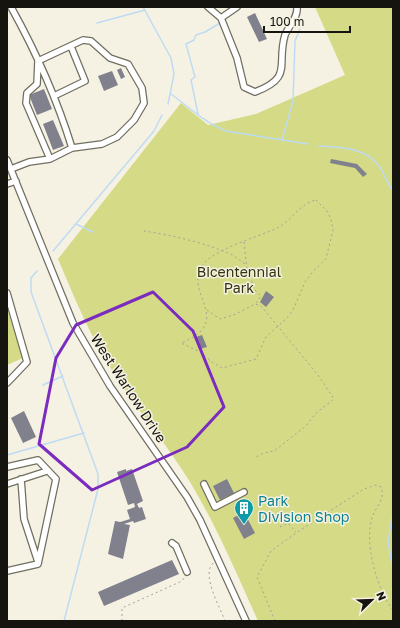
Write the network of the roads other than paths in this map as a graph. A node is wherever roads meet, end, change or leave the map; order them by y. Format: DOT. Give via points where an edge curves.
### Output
graph roads {
  1 [pos="208,7"];
  2 [pos="237,7"];
  3 [pos="297,7"];
  4 [pos="9,8"];
  5 [pos="221,18"];
  6 [pos="72,49"];
  7 [pos="38,62"];
  8 [pos="54,96"];
  9 [pos="72,148"];
  10 [pos="7,160"];
  11 [pos="50,160"];
  12 [pos="11,169"];
  13 [pos="16,181"];
  14 [pos="7,184"];
  15 [pos="7,294"];
  16 [pos="7,383"];
  17 [pos="7,467"];
  18 [pos="46,471"];
  19 [pos="21,479"];
  20 [pos="7,484"];
  21 [pos="204,484"];
  22 [pos="244,492"];
  23 [pos="172,543"];
  24 [pos="38,564"];
  25 [pos="7,571"];
  26 [pos="188,572"];
  27 [pos="246,621"];
  1 -- 5 [label="street"];
  2 -- 5 [label="street"];
  3 -- 5 [label="street" via="285,35 281,73 271,86 255,92 244,86 237,58"];
  4 -- 7 [label="street"];
  6 -- 8 [label="street" via="86,81"];
  7 -- 8 [label="street"];
  7 -- 9 [label="street" via="83,40 91,41 110,58 128,64 142,88 144,103 134,120 117,137 102,144"];
  7 -- 11 [label="street" via="37,84 27,93 26,104"];
  8 -- 9 [label="street"];
  9 -- 11 [label="street"];
  10 -- 12 [label="street, West Warlow Drive"];
  11 -- 12 [label="street" via="29,162"];
  12 -- 13 [label="street, West Warlow Drive"];
  13 -- 14 [label="street"];
  13 -- 27 [label="street, West Warlow Drive" via="62,298 85,345 110,386 185,494"];
  15 -- 16 [label="street" via="26,362"];
  17 -- 18 [label="street" via="38,460"];
  18 -- 19 [label="street"];
  18 -- 24 [label="street" via="56,479"];
  19 -- 20 [label="street"];
  19 -- 24 [label="street" via="24,519"];
  21 -- 22 [label="street" via="215,506"];
  23 -- 26 [label="street" via="176,546"];
  24 -- 25 [label="street"];
}
